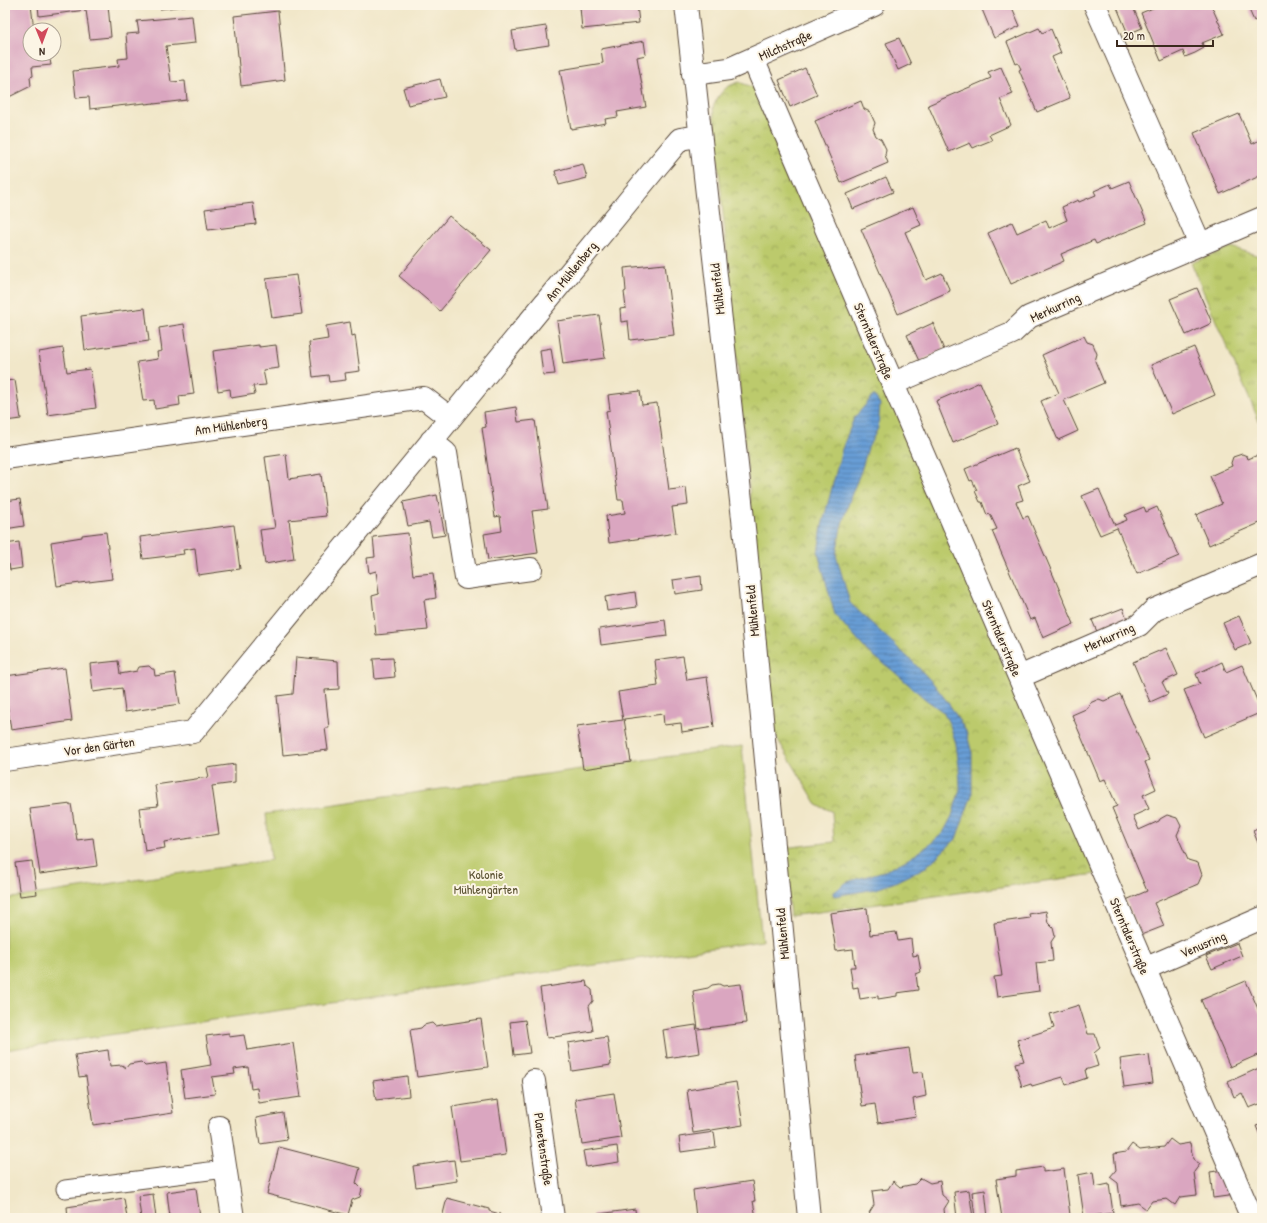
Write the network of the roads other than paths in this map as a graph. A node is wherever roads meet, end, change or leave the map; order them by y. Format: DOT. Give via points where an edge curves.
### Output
graph roads {
  1 [pos="686,5"];
  2 [pos="874,5"];
  3 [pos="1095,5"];
  4 [pos="753,59"];
  5 [pos="693,74"];
  6 [pos="699,136"];
  7 [pos="1262,219"];
  8 [pos="1200,244"];
  9 [pos="892,382"];
  10 [pos="450,418"];
  11 [pos="432,441"];
  12 [pos="5,458"];
  13 [pos="1262,564"];
  14 [pos="531,569"];
  15 [pos="1019,677"];
  16 [pos="193,732"];
  17 [pos="5,760"];
  18 [pos="1262,918"];
  19 [pos="1144,969"];
  20 [pos="534,1081"];
  21 [pos="220,1127"];
  22 [pos="226,1169"];
  23 [pos="65,1189"];
  24 [pos="233,1218"];
  25 [pos="553,1218"];
  26 [pos="810,1218"];
  27 [pos="1252,1218"];
  1 -- 5 [label="street, Mühlenfeld"];
  2 -- 4 [label="street, Milchstraße"];
  3 -- 8 [label="street"];
  4 -- 5 [label="street, Milchstraße" via="730,70"];
  4 -- 9 [label="street, Sterntalerstraße"];
  5 -- 6 [label="street, Mühlenfeld"];
  6 -- 10 [label="street, Am Mühlenberg" via="680,139"];
  6 -- 26 [label="street, Mühlenfeld" via="745,544"];
  7 -- 8 [label="street, Merkurring"];
  8 -- 9 [label="street, Merkurring" via="1029,317 1012,333"];
  9 -- 15 [label="street, Sterntalerstraße"];
  10 -- 11 [label="street, Am Mühlenberg"];
  10 -- 12 [label="street, Am Mühlenberg" via="424,398"];
  11 -- 14 [label="street" via="446,453 466,578"];
  11 -- 16 [label="street, Am Mühlenberg"];
  13 -- 15 [label="street, Merkurring" via="1154,610 1138,625"];
  15 -- 19 [label="street, Sterntalerstraße"];
  16 -- 17 [label="street, Vor den Gärten"];
  18 -- 19 [label="street, Venusring"];
  19 -- 27 [label="street, Sterntalerstraße"];
  20 -- 25 [label="street, Planetenstraße"];
  21 -- 22 [label="street"];
  22 -- 23 [label="lane"];
  22 -- 24 [label="street"];
}
